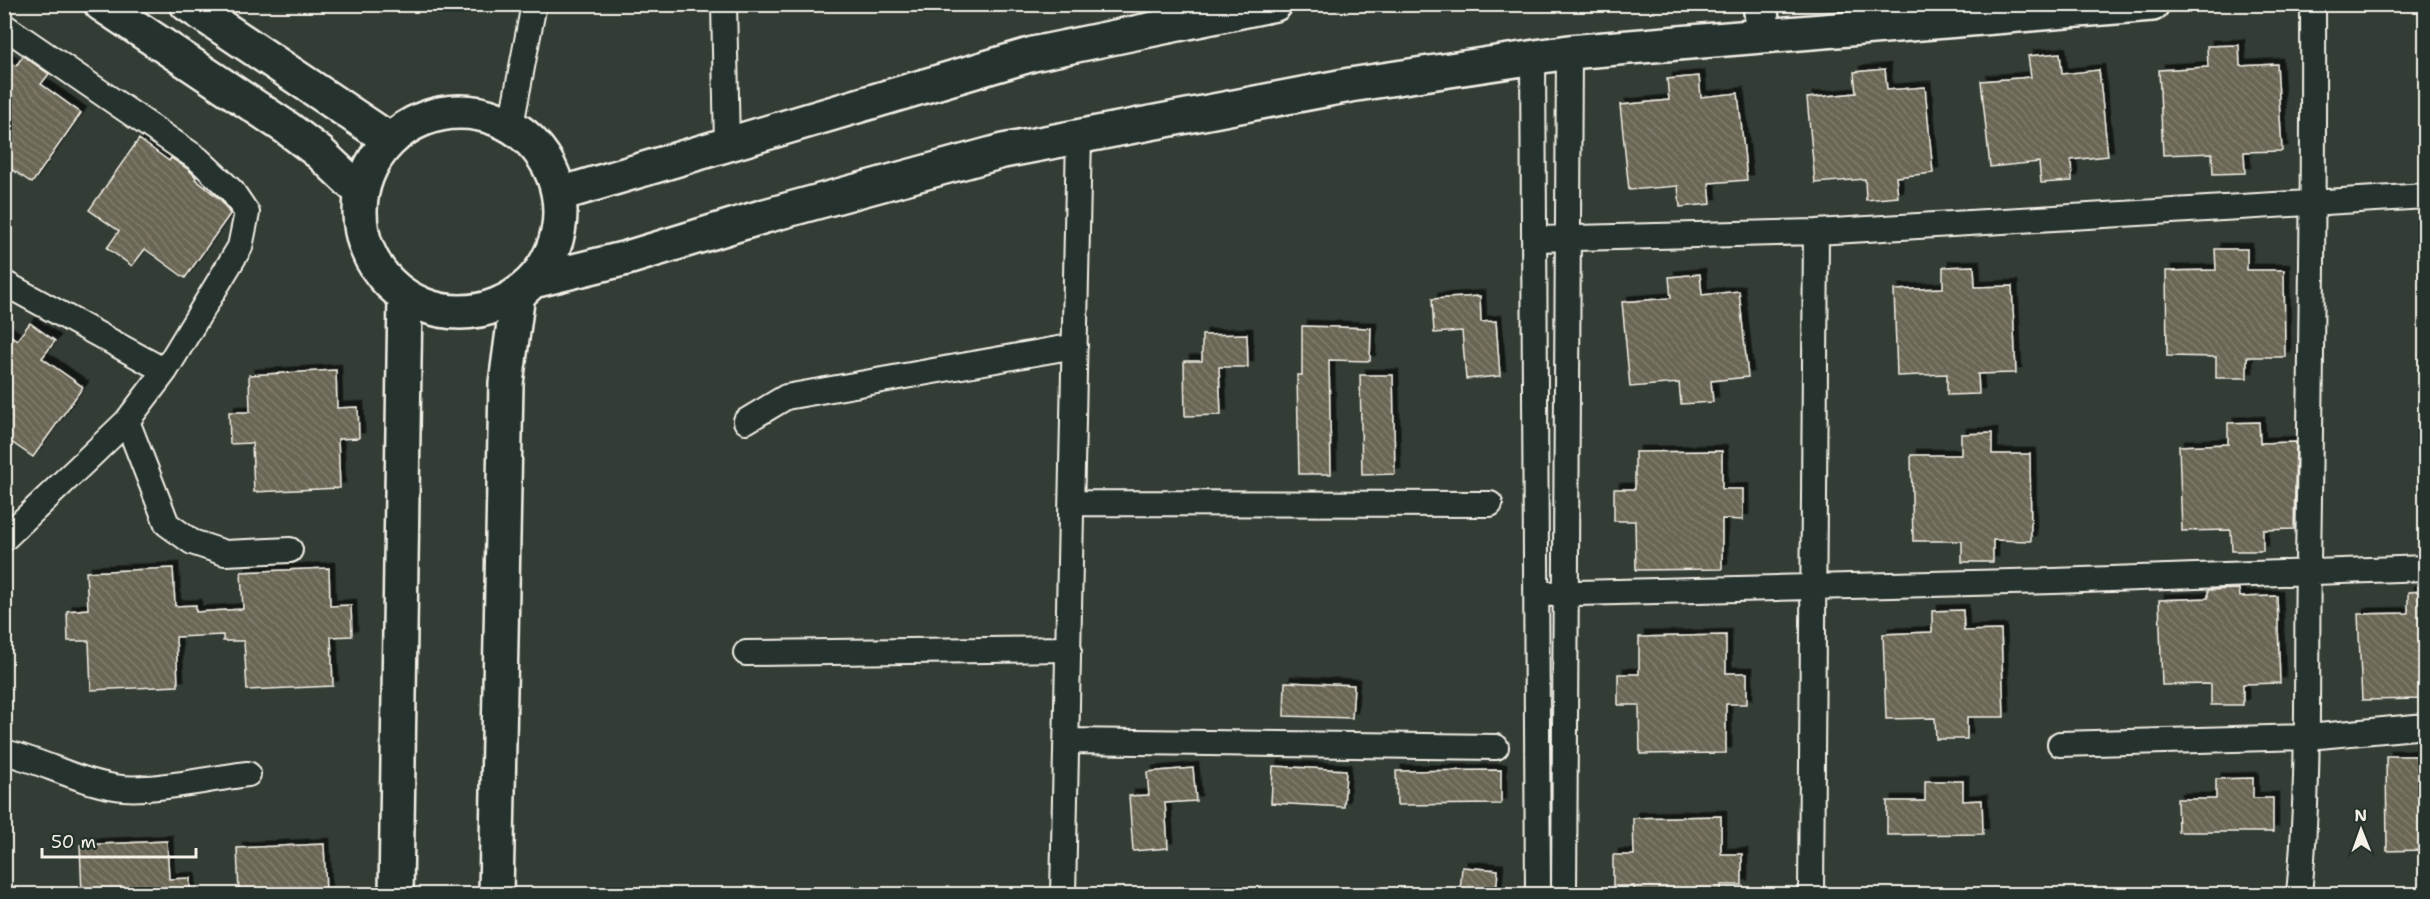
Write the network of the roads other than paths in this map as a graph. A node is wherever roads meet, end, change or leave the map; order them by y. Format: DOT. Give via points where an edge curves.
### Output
graph roads {
  1 [pos="101,4"];
  2 [pos="187,4"];
  3 [pos="534,4"];
  4 [pos="724,4"];
  5 [pos="1275,4"];
  6 [pos="2152,4"];
  7 [pos="2313,4"];
  8 [pos="1164,16"];
  9 [pos="1762,20"];
  10 [pos="4,26"];
  11 [pos="1569,52"];
  12 [pos="1533,58"];
  13 [pos="511,125"];
  14 [pos="1079,135"];
  15 [pos="390,140"];
  16 [pos="727,145"];
  17 [pos="361,192"];
  18 [pos="560,194"];
  19 [pos="2426,196"];
  20 [pos="2314,202"];
  21 [pos="1816,232"];
  22 [pos="1569,237"];
  23 [pos="1535,239"];
  24 [pos="4,283"];
  25 [pos="526,287"];
  26 [pos="405,296"];
  27 [pos="1075,346"];
  28 [pos="165,370"];
  29 [pos="127,421"];
  30 [pos="746,421"];
  31 [pos="1072,503"];
  32 [pos="1490,504"];
  33 [pos="4,539"];
  34 [pos="290,550"];
  35 [pos="2426,568"];
  36 [pos="2308,573"];
  37 [pos="1814,588"];
  38 [pos="1567,593"];
  39 [pos="1537,594"];
  40 [pos="1069,649"];
  41 [pos="746,653"];
  42 [pos="2426,726"];
  43 [pos="2308,736"];
  44 [pos="1067,741"];
  45 [pos="2060,744"];
  46 [pos="1496,747"];
  47 [pos="4,752"];
  48 [pos="248,774"];
  49 [pos="396,894"];
  50 [pos="496,894"];
  51 [pos="1063,894"];
  52 [pos="1538,894"];
  53 [pos="1564,894"];
  54 [pos="1810,894"];
  55 [pos="2299,894"];
  1 -- 17 [label="main road" via="287,128"];
  2 -- 15 [label="main road"];
  3 -- 13 [label="street"];
  4 -- 16 [label="street"];
  5 -- 8 [label="main road"];
  6 -- 9 [label="main road"];
  7 -- 20 [label="street"];
  8 -- 16 [label="main road"];
  9 -- 11 [label="main road"];
  10 -- 28 [label="street" via="198,159 232,191 247,213 240,247"];
  11 -- 12 [label="main road"];
  11 -- 22 [label="street"];
  12 -- 14 [label="main road" via="1350,85"];
  12 -- 23 [label="street"];
  13 -- 15 [label="main road" via="478,113 443,113 410,124"];
  13 -- 18 [label="main road" via="548,162"];
  14 -- 25 [label="main road" via="981,157 765,216"];
  14 -- 27 [label="street"];
  15 -- 17 [label="main road" via="374,160"];
  16 -- 18 [label="main road"];
  17 -- 26 [label="main road" via="360,226 370,258"];
  18 -- 25 [label="main road" via="557,241 543,269"];
  19 -- 20 [label="street"];
  20 -- 21 [label="street"];
  20 -- 36 [label="street"];
  21 -- 22 [label="street"];
  21 -- 37 [label="street"];
  22 -- 23 [label="street"];
  22 -- 38 [label="street"];
  23 -- 39 [label="street"];
  24 -- 28 [label="street"];
  25 -- 26 [label="main road" via="488,308 453,312"];
  25 -- 50 [label="main road" via="506,383"];
  26 -- 49 [label="main road"];
  27 -- 30 [label="street" via="786,397"];
  27 -- 31 [label="street"];
  28 -- 29 [label="street"];
  29 -- 33 [label="street"];
  29 -- 34 [label="street" via="167,524 192,542 225,553"];
  31 -- 32 [label="street"];
  31 -- 40 [label="street"];
  35 -- 36 [label="street"];
  36 -- 37 [label="street"];
  36 -- 43 [label="street"];
  37 -- 38 [label="street"];
  37 -- 54 [label="street"];
  38 -- 39 [label="street"];
  38 -- 53 [label="street"];
  39 -- 52 [label="street"];
  40 -- 41 [label="street"];
  40 -- 44 [label="street"];
  42 -- 43 [label="street"];
  43 -- 45 [label="street"];
  43 -- 55 [label="street"];
  44 -- 46 [label="street"];
  44 -- 51 [label="street"];
  47 -- 48 [label="street" via="117,788"];
}
